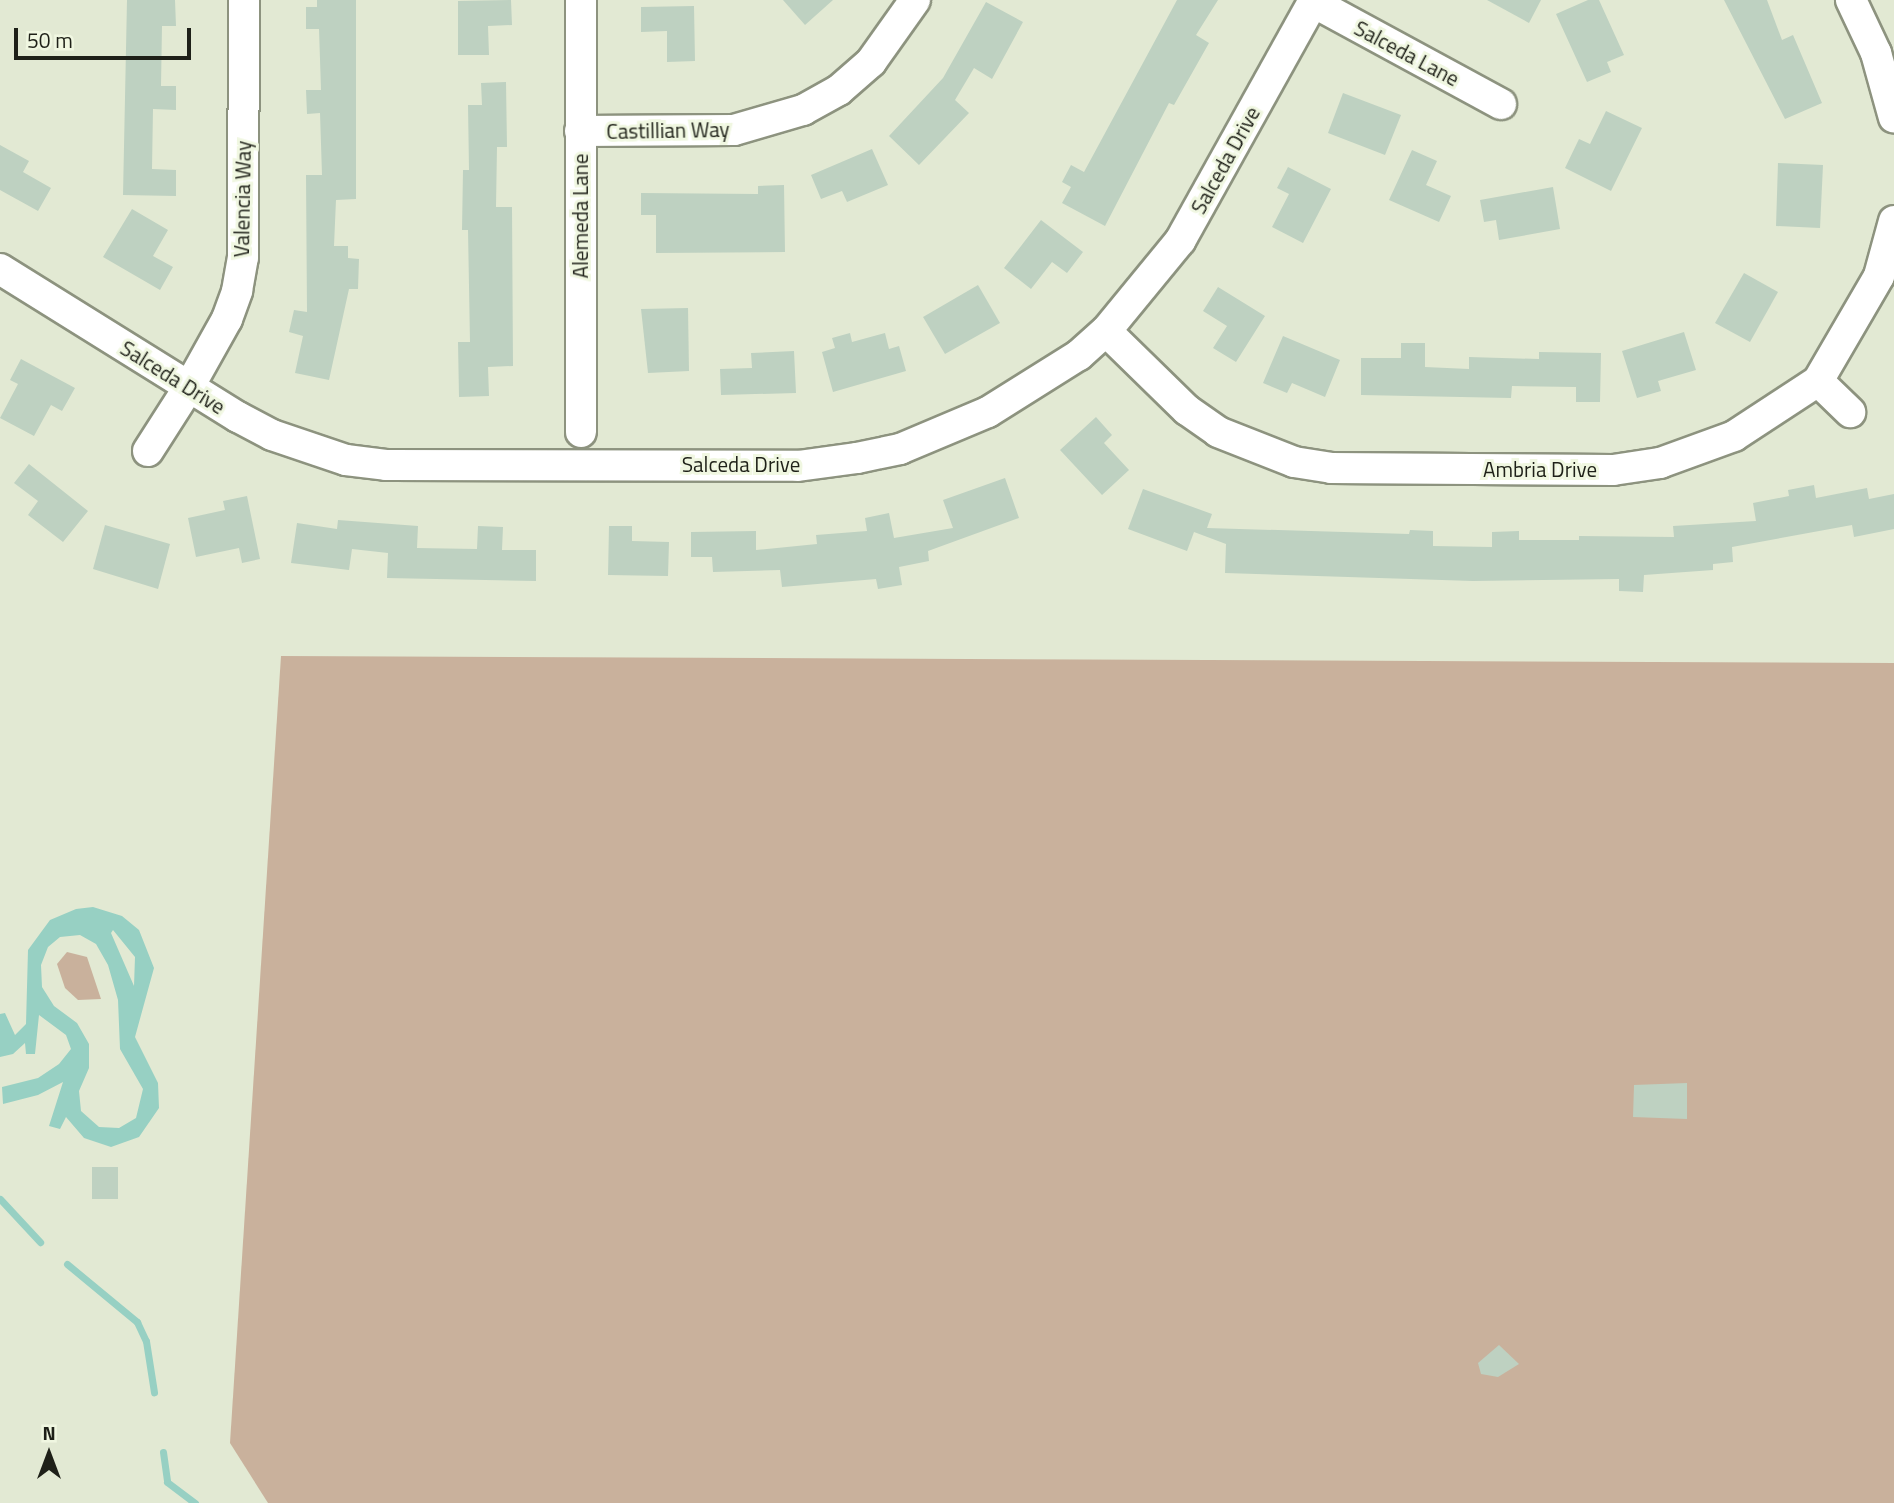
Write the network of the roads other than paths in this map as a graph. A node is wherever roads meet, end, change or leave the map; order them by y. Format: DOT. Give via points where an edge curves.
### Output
graph roads {
  1 [pos="244,0"];
  2 [pos="581,0"];
  3 [pos="915,0"];
  4 [pos="1851,0"];
  5 [pos="1314,1"];
  6 [pos="1501,104"];
  7 [pos="1894,118"];
  8 [pos="580,131"];
  9 [pos="1894,221"];
  10 [pos="0,269"];
  11 [pos="1105,331"];
  12 [pos="1818,381"];
  13 [pos="190,387"];
  14 [pos="1850,412"];
  15 [pos="581,432"];
  16 [pos="148,451"];
  1 -- 13 [label="street, Valencia Way" via="243,258 228,319"];
  2 -- 8 [label="street, Alemeda Lane"];
  3 -- 8 [label="street, Castillian Way" via="872,62 839,90 793,114 734,130"];
  4 -- 7 [label="street" via="1877,53"];
  5 -- 6 [label="street, Salceda Lane"];
  5 -- 11 [label="street, Salceda Drive" via="1180,241"];
  8 -- 15 [label="street, Alemeda Lane"];
  9 -- 12 [label="street, Ambria Drive" via="1878,276"];
  10 -- 13 [label="street, Salceda Drive"];
  11 -- 12 [label="street, Ambria Drive" via="1187,410 1218,432 1282,458 1331,468 1614,470 1660,463 1734,436"];
  11 -- 13 [label="street, Salceda Drive" via="1043,380 945,432 900,449 798,466 386,465 346,460 272,435"];
  12 -- 14 [label="street"];
  13 -- 16 [label="street, Valencia Way"];
}
